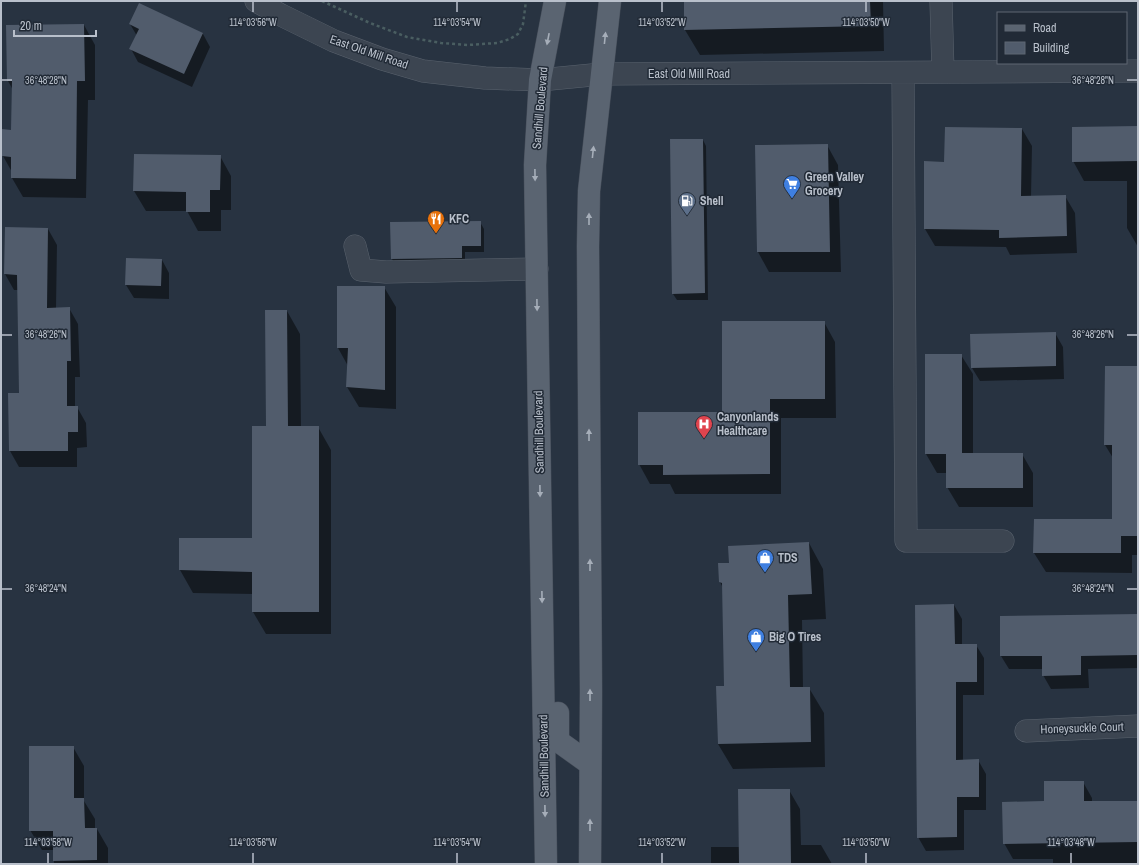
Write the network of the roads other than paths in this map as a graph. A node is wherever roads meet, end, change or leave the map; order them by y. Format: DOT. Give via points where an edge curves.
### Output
graph roads {
  1 [pos="256,1"];
  2 [pos="555,1"];
  3 [pos="610,1"];
  4 [pos="941,1"];
  5 [pos="1138,71"];
  6 [pos="943,72"];
  7 [pos="903,73"];
  8 [pos="602,74"];
  9 [pos="540,80"];
  10 [pos="355,246"];
  11 [pos="537,269"];
  12 [pos="1003,541"];
  13 [pos="541,544"];
  14 [pos="1138,726"];
  15 [pos="1026,730"];
  16 [pos="590,764"];
  17 [pos="546,864"];
  18 [pos="590,864"];
  1 -- 9 [label="street, East Old Mill Road" via="334,41 423,71 485,78"];
  2 -- 9 [label="main road, Sandhill Boulevard, one-way"];
  8 -- 3 [label="main road, one-way"];
  4 -- 6 [label="street"];
  5 -- 6 [label="street, East Old Mill Road"];
  6 -- 7 [label="street, East Old Mill Road"];
  7 -- 8 [label="street, East Old Mill Road"];
  7 -- 12 [label="street" via="906,542"];
  8 -- 9 [label="street, East Old Mill Road"];
  16 -- 8 [label="main road, one-way" via="588,246 589,191"];
  9 -- 11 [label="main road, Sandhill Boulevard, one-way" via="535,165"];
  10 -- 11 [label="street" via="361,270 386,272"];
  11 -- 13 [label="main road, Sandhill Boulevard, one-way"];
  13 -- 16 [label="main road" via="556,580 558,742"];
  13 -- 17 [label="main road, Sandhill Boulevard, one-way"];
  14 -- 15 [label="street, Honeysuckle Court"];
  18 -- 16 [label="main road, one-way"];
}
